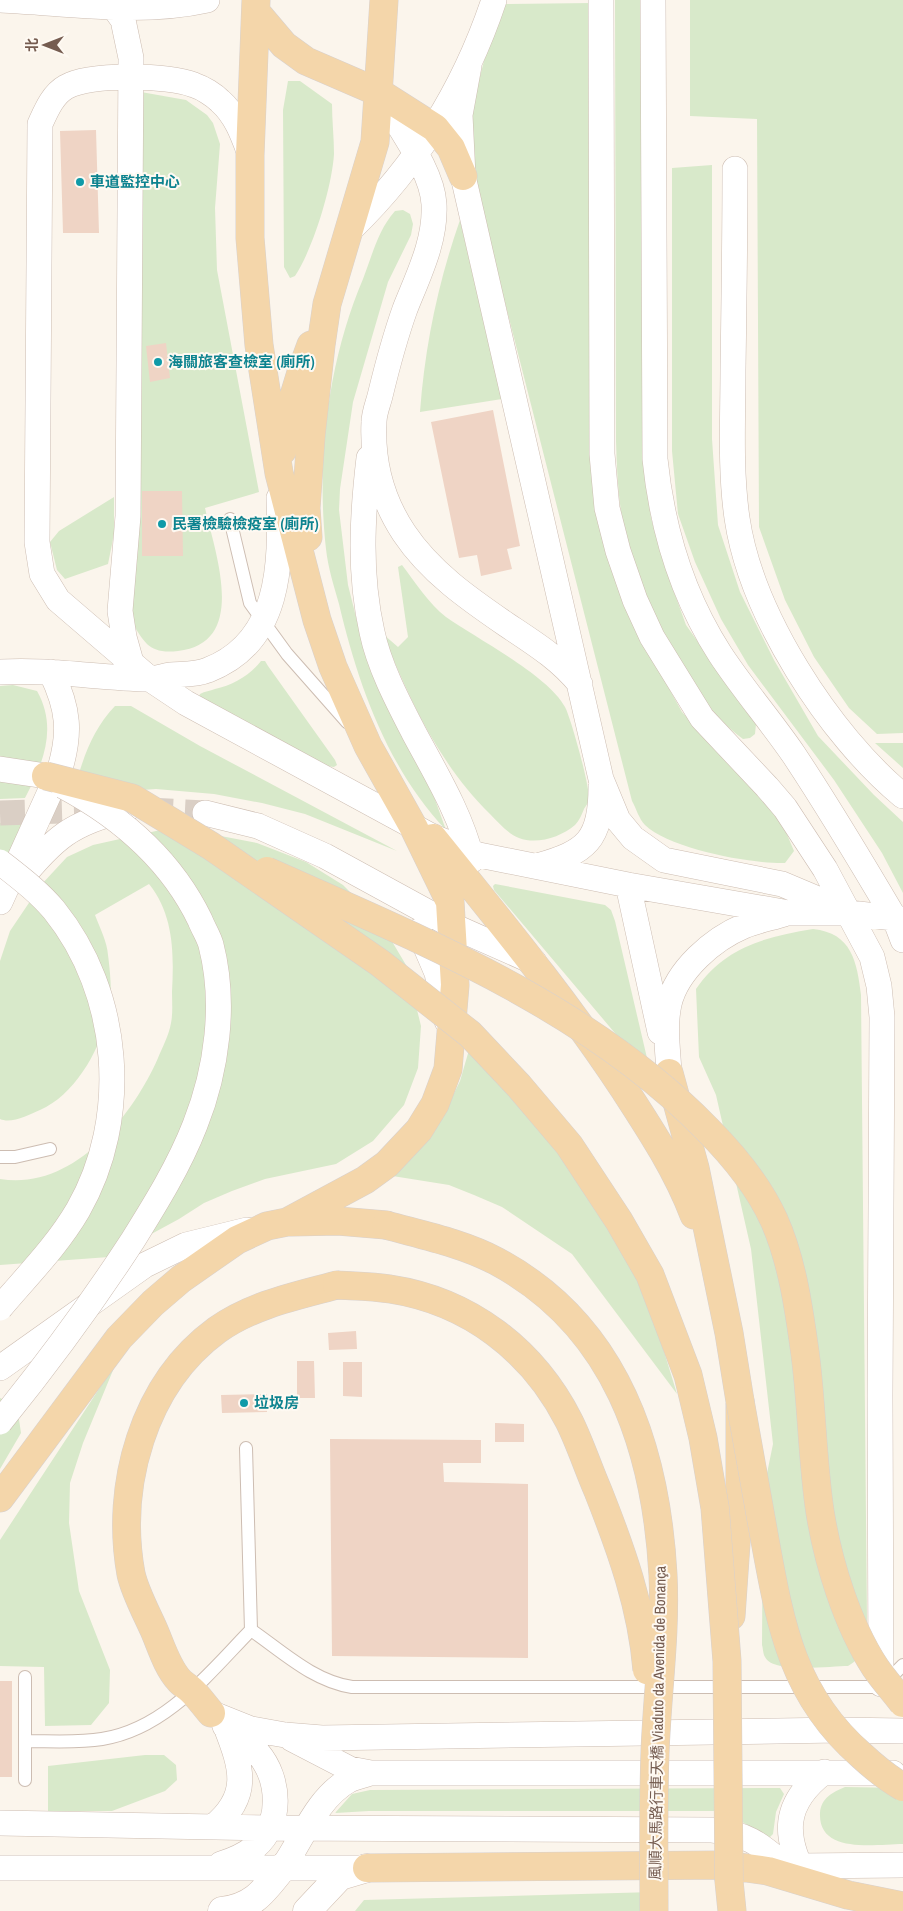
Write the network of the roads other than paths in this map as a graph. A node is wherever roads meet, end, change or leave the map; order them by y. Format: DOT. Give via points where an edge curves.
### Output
graph roads {
  1 [pos="0,0"];
  2 [pos="206,0"];
  3 [pos="384,0"];
  4 [pos="494,0"];
  5 [pos="601,0"];
  6 [pos="653,0"];
  7 [pos="32,1"];
  8 [pos="113,6"];
  9 [pos="256,6"];
  10 [pos="469,66"];
  11 [pos="131,78"];
  12 [pos="380,93"];
  13 [pos="435,128"];
  14 [pos="250,155"];
  15 [pos="416,155"];
  16 [pos="735,169"];
  17 [pos="463,176"];
  18 [pos="351,229"];
  19 [pos="327,304"];
  20 [pos="374,421"];
  21 [pos="279,473"];
  22 [pos="230,518"];
  23 [pos="310,588"];
  24 [pos="263,623"];
  25 [pos="131,662"];
  26 [pos="0,672"];
  27 [pos="50,672"];
  28 [pos="150,679"];
  29 [pos="580,684"];
  30 [pos="368,746"];
  31 [pos="0,769"];
  32 [pos="46,776"];
  33 [pos="601,779"];
  34 [pos="903,796"];
  35 [pos="131,809"];
  36 [pos="205,813"];
  37 [pos="423,832"];
  38 [pos="211,846"];
  39 [pos="470,851"];
  40 [pos="0,862"];
  41 [pos="537,866"];
  42 [pos="628,885"];
  43 [pos="383,886"];
  44 [pos="481,897"];
  45 [pos="0,903"];
  46 [pos="789,913"];
  47 [pos="850,913"];
  48 [pos="453,926"];
  49 [pos="900,926"];
  50 [pos="534,962"];
  51 [pos="450,1050"];
  52 [pos="669,1073"];
  53 [pos="50,1149"];
  54 [pos="0,1157"];
  55 [pos="277,1224"];
  56 [pos="716,1275"];
  57 [pos="0,1308"];
  58 [pos="0,1368"];
  59 [pos="740,1401"];
  60 [pos="0,1422"];
  61 [pos="246,1448"];
  62 [pos="0,1498"];
  63 [pos="251,1630"];
  64 [pos="727,1661"];
  65 [pos="903,1665"];
  66 [pos="25,1677"];
  67 [pos="192,1690"];
  68 [pos="896,1692"];
  69 [pos="218,1720"];
  70 [pos="903,1731"];
  71 [pos="285,1735"];
  72 [pos="26,1741"];
  73 [pos="655,1753"];
  74 [pos="824,1772"];
  75 [pos="371,1773"];
  76 [pos="903,1773"];
  77 [pos="26,1780"];
  78 [pos="903,1787"];
  79 [pos="0,1823"];
  80 [pos="213,1827"];
  81 [pos="270,1828"];
  82 [pos="307,1828"];
  83 [pos="903,1865"];
  84 [pos="0,1868"];
  85 [pos="212,1868"];
  86 [pos="283,1868"];
  87 [pos="367,1868"];
  88 [pos="803,1874"];
  89 [pos="903,1906"];
  90 [pos="222,1911"];
  91 [pos="307,1911"];
  92 [pos="654,1911"];
  93 [pos="732,1911"];
  1 -- 7 [label="street"];
  2 -- 8 [label="street" via="164,6"];
  3 -- 12 [label="main road"];
  4 -- 10 [label="street"];
  5 -- 47 [label="street" via="602,454 607,508 618,551 635,600 678,682 702,718 785,808"];
  6 -- 49 [label="street" via="655,459 667,534 680,575 720,654 792,753"];
  7 -- 8 [label="street"];
  8 -- 11 [label="street" via="128,35"];
  9 -- 12 [label="main road" via="284,45 306,61"];
  9 -- 14 [label="main road"];
  10 -- 13 [label="street"];
  10 -- 17 [label="street" via="460,116"];
  11 -- 14 [label="street" via="194,85 211,94 239,124"];
  11 -- 25 [label="street" via="128,516 120,611"];
  11 -- 25 [label="street" via="78,80 51,101 40,124 37,542 42,574 58,600"];
  12 -- 13 [label="main road"];
  12 -- 15 [label="street"];
  12 -- 18 [label="main road" via="375,142"];
  13 -- 15 [label="street"];
  13 -- 17 [label="main road" via="452,148"];
  14 -- 21 [label="main road" via="254,305"];
  15 -- 18 [label="street" via="374,207"];
  15 -- 20 [label="street" via="428,180 434,204 430,238 395,342"];
  16 -- 34 [label="street" via="733,461 737,518 748,565 768,615 798,670 836,727 880,777"];
  17 -- 29 [label="street"];
  18 -- 19 [label="main road"];
  19 -- 21 [label="main road" via="299,374 287,420"];
  19 -- 23 [label="main road" via="306,508"];
  20 -- 29 [label="street" via="376,470 387,502 404,533 431,567 565,665"];
  20 -- 39 [label="street" via="363,503 362,552 372,634 391,685 457,817"];
  21 -- 23 [label="main road"];
  21 -- 24 [label="street" via="278,576"];
  22 -- 24 [label="lane" via="250,602"];
  23 -- 30 [label="main road" via="333,667"];
  24 -- 28 [label="street" via="227,662 190,675"];
  24 -- 30 [label="lane"];
  25 -- 28 [label="street"];
  26 -- 27 [label="street"];
  27 -- 28 [label="street"];
  27 -- 45 [label="street" via="65,708 66,748 59,772"];
  28 -- 37 [label="street" via="186,703"];
  29 -- 33 [label="street"];
  30 -- 37 [label="main road" via="390,788"];
  31 -- 32 [label="street"];
  32 -- 38 [label="main road, bridge" via="132,798"];
  32 -- 60 [label="street, bridge" via="97,804 130,829 170,871 192,904 211,943 217,982 217,1030 211,1072 196,1124 158,1200 110,1276"];
  33 -- 41 [label="street" via="601,806 592,836 582,848 565,858"];
  33 -- 47 [label="street" via="618,820 646,849 664,860 782,884"];
  35 -- 45 [label="street" via="86,822 64,835 38,858"];
  36 -- 43 [label="street" via="258,826"];
  37 -- 39 [label="street"];
  37 -- 44 [label="main road"];
  37 -- 48 [label="main road" via="450,902"];
  38 -- 64 [label="main road, bridge" via="380,963 470,1034 569,1145 619,1221 650,1275 688,1375 715,1508"];
  38 -- 68 [label="main road, bridge" via="397,928 512,986 661,1084 720,1142 751,1179 773,1218 786,1252 805,1352 820,1510 829,1558 852,1620 874,1666"];
  39 -- 41 [label="street"];
  39 -- 44 [label="street"];
  40 -- 57 [label="street, bridge" via="30,885 54,911 80,949 105,1014 112,1058 106,1140 95,1175 57,1242"];
  41 -- 42 [label="street"];
  42 -- 46 [label="street"];
  42 -- 52 [label="street"];
  43 -- 48 [label="street"];
  43 -- 51 [label="street" via="409,914 424,940 445,1006"];
  44 -- 50 [label="main road"];
  46 -- 47 [label="street"];
  46 -- 52 [label="street" via="744,926 725,936 696,959 679,981 666,1022"];
  47 -- 49 [label="street"];
  47 -- 68 [label="street" via="872,958 882,1017 880,1386"];
  48 -- 50 [label="street"];
  48 -- 51 [label="main road" via="455,985"];
  50 -- 56 [label="main road, bridge" via="592,1039 652,1131 688,1199"];
  51 -- 55 [label="main road" via="448,1069 435,1104 404,1148 365,1180"];
  52 -- 56 [label="main road, bridge" via="695,1168"];
  53 -- 54 [label="lane"];
  55 -- 58 [label="street" via="186,1246 145,1265"];
  55 -- 62 [label="main road" via="237,1240 181,1279 126,1331"];
  55 -- 73 [label="main road, 風順大馬路行車天橋 Viaduto da Avenida de Bonança, bridge" via="338,1221 386,1224 454,1244 496,1261 534,1287 565,1311 598,1352 618,1386 641,1438 653,1482 663,1576"];
  56 -- 59 [label="main road"];
  59 -- 64 [label="main road, bridge" via="738,1531"];
  59 -- 78 [label="main road, bridge" via="785,1637 808,1694 851,1747 887,1779"];
  61 -- 63 [label="lane"];
  63 -- 67 [label="lane"];
  63 -- 68 [label="lane" via="315,1675 352,1687"];
  64 -- 93 [label="main road, bridge"];
  65 -- 68 [label="lane"];
  66 -- 72 [label="lane"];
  67 -- 69 [label="main road"];
  67 -- 72 [label="lane" via="150,1724 124,1734 101,1739"];
  67 -- 73 [label="main road, bridge" via="179,1681 170,1666 131,1575 127,1525 133,1459 159,1395 186,1356 218,1330 254,1310 337,1285 390,1289 435,1299 469,1314 497,1332 526,1358 569,1421 615,1533 632,1585 646,1650"];
  69 -- 71 [label="street"];
  69 -- 80 [label="street" via="238,1757 239,1783 237,1800"];
  69 -- 81 [label="street" via="257,1751 269,1768 274,1782 275,1805"];
  70 -- 71 [label="street" via="322,1738"];
  71 -- 75 [label="street" via="350,1769"];
  72 -- 77 [label="lane"];
  73 -- 92 [label="main road, 風順大馬路行車天橋 Viaduto da Avenida de Bonança, bridge"];
  74 -- 75 [label="street"];
  74 -- 76 [label="street"];
  74 -- 88 [label="street" via="812,1782 795,1806 791,1841"];
  75 -- 82 [label="street" via="349,1780 331,1794"];
  79 -- 80 [label="street"];
  80 -- 81 [label="street"];
  81 -- 82 [label="street"];
  81 -- 85 [label="street" via="256,1846 241,1857"];
  82 -- 86 [label="street"];
  82 -- 88 [label="street" via="731,1832 753,1840"];
  83 -- 88 [label="street"];
  84 -- 85 [label="street"];
  85 -- 86 [label="street"];
  86 -- 87 [label="street"];
  86 -- 90 [label="street" via="256,1899 237,1909"];
  87 -- 88 [label="main road" via="725,1865"];
  87 -- 91 [label="street" via="340,1876"];
  88 -- 89 [label="main road" via="856,1896"];
}
